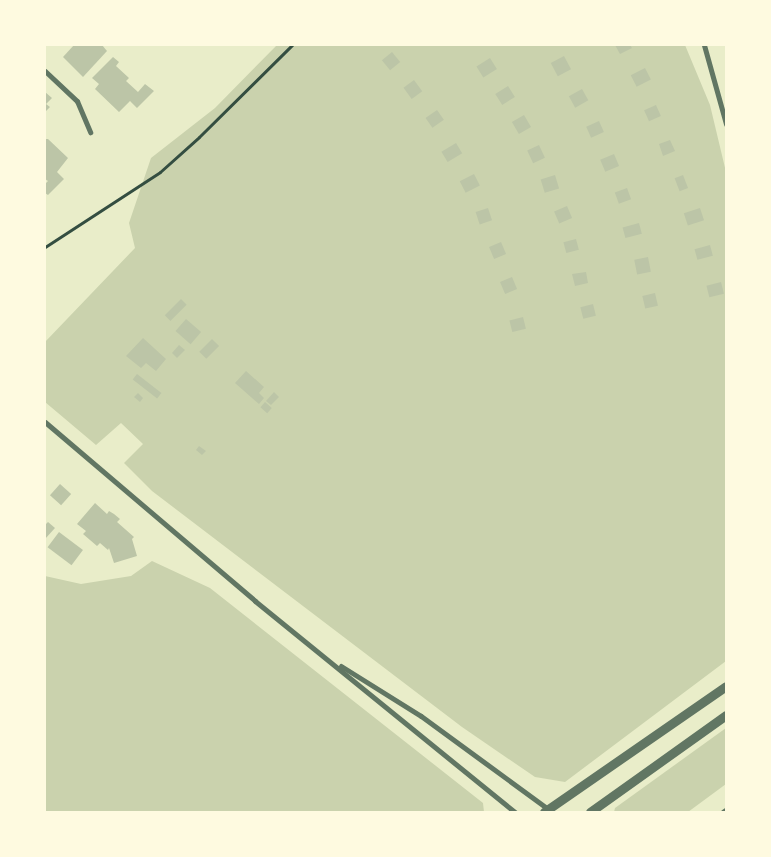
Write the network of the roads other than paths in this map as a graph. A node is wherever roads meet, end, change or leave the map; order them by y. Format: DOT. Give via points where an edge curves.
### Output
graph roads {
  1 [pos="704,45"];
  2 [pos="45,71"];
  3 [pos="726,124"];
  4 [pos="90,132"];
  5 [pos="45,422"];
  6 [pos="324,655"];
  7 [pos="726,686"];
  8 [pos="726,715"];
  9 [pos="548,811"];
  10 [pos="516,812"];
  11 [pos="590,812"];
  1 -- 3 [label="street"];
  2 -- 4 [label="street" via="77,101"];
  5 -- 6 [label="street"];
  6 -- 9 [label="street" via="421,716"];
  6 -- 10 [label="street"];
  7 -- 9 [label="street"];
  8 -- 11 [label="street"];
}
